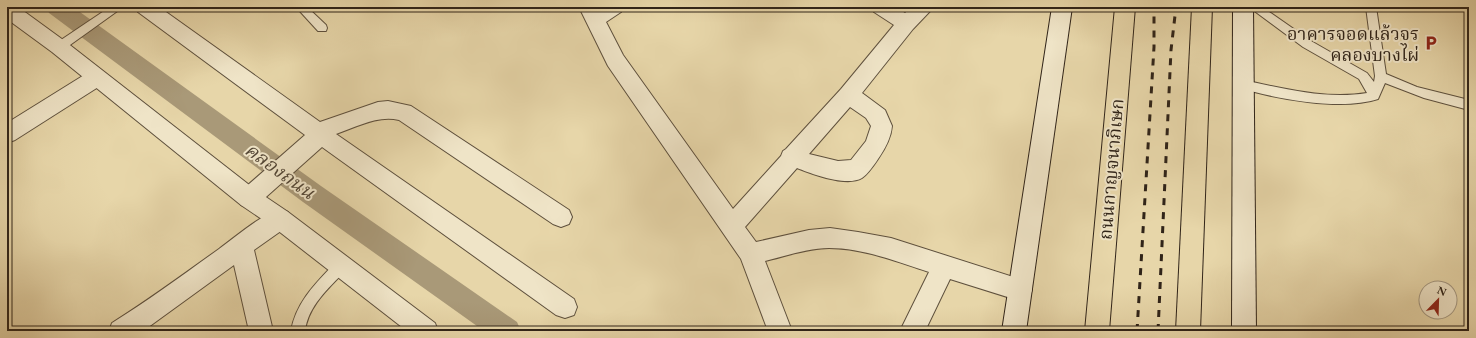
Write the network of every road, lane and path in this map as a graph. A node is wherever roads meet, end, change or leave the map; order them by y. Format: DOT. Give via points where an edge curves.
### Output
graph roads {
  1 [pos="118,7"];
  2 [pos="145,7"];
  3 [pos="301,7"];
  4 [pos="614,7"];
  5 [pos="881,7"];
  6 [pos="924,7"];
  7 [pos="1062,7"];
  8 [pos="1125,7"];
  9 [pos="1202,7"];
  10 [pos="1243,7"];
  11 [pos="1254,7"];
  12 [pos="1371,7"];
  13 [pos="7,9"];
  14 [pos="592,13"];
  15 [pos="906,24"];
  16 [pos="322,28"];
  17 [pos="60,47"];
  18 [pos="1381,76"];
  19 [pos="96,78"];
  20 [pos="1242,84"];
  21 [pos="848,95"];
  22 [pos="1374,96"];
  23 [pos="1469,105"];
  24 [pos="7,134"];
  25 [pos="319,135"];
  26 [pos="791,157"];
  27 [pos="249,198"];
  28 [pos="561,217"];
  29 [pos="280,219"];
  30 [pos="732,226"];
  31 [pos="241,245"];
  32 [pos="751,254"];
  33 [pos="944,266"];
  34 [pos="340,267"];
  35 [pos="1020,290"];
  36 [pos="565,307"];
  37 [pos="121,331"];
  38 [pos="260,331"];
  39 [pos="298,331"];
  40 [pos="426,331"];
  41 [pos="780,331"];
  42 [pos="912,331"];
  43 [pos="1014,331"];
  44 [pos="1097,331"];
  45 [pos="1188,331"];
  46 [pos="1244,331"];
  1 -- 17 [label="lane"];
  2 -- 25 [label="street"];
  3 -- 16 [label="lane"];
  4 -- 14 [label="street"];
  5 -- 15 [label="street"];
  6 -- 15 [label="street"];
  7 -- 35 [label="street"];
  8 -- 44 [label="highway, ถนนกาญจนาภิเษก"];
  9 -- 45 [label="highway"];
  10 -- 20 [label="street"];
  11 -- 22 [label="lane" via="1307,44 1363,76"];
  12 -- 18 [label="lane"];
  13 -- 17 [label="street"];
  14 -- 30 [label="street" via="615,60"];
  15 -- 21 [label="street"];
  17 -- 19 [label="street"];
  18 -- 22 [label="lane"];
  18 -- 23 [label="lane" via="1426,96"];
  19 -- 24 [label="street"];
  19 -- 27 [label="street"];
  20 -- 22 [label="lane" via="1314,98 1355,101"];
  20 -- 46 [label="street"];
  21 -- 26 [label="street"];
  21 -- 26 [label="street" via="881,120 882,129 867,159 855,171 841,172"];
  25 -- 27 [label="street"];
  25 -- 28 [label="street" via="378,110 404,112"];
  25 -- 36 [label="street"];
  26 -- 30 [label="street"];
  27 -- 29 [label="street"];
  29 -- 31 [label="street"];
  29 -- 34 [label="street"];
  30 -- 32 [label="street"];
  31 -- 37 [label="street" via="154,310"];
  31 -- 38 [label="street"];
  32 -- 33 [label="street" via="808,240 830,238 891,249"];
  32 -- 41 [label="street"];
  33 -- 35 [label="street"];
  33 -- 42 [label="street"];
  34 -- 39 [label="lane" via="304,307 298,322"];
  34 -- 40 [label="street"];
  35 -- 43 [label="street"];
}
